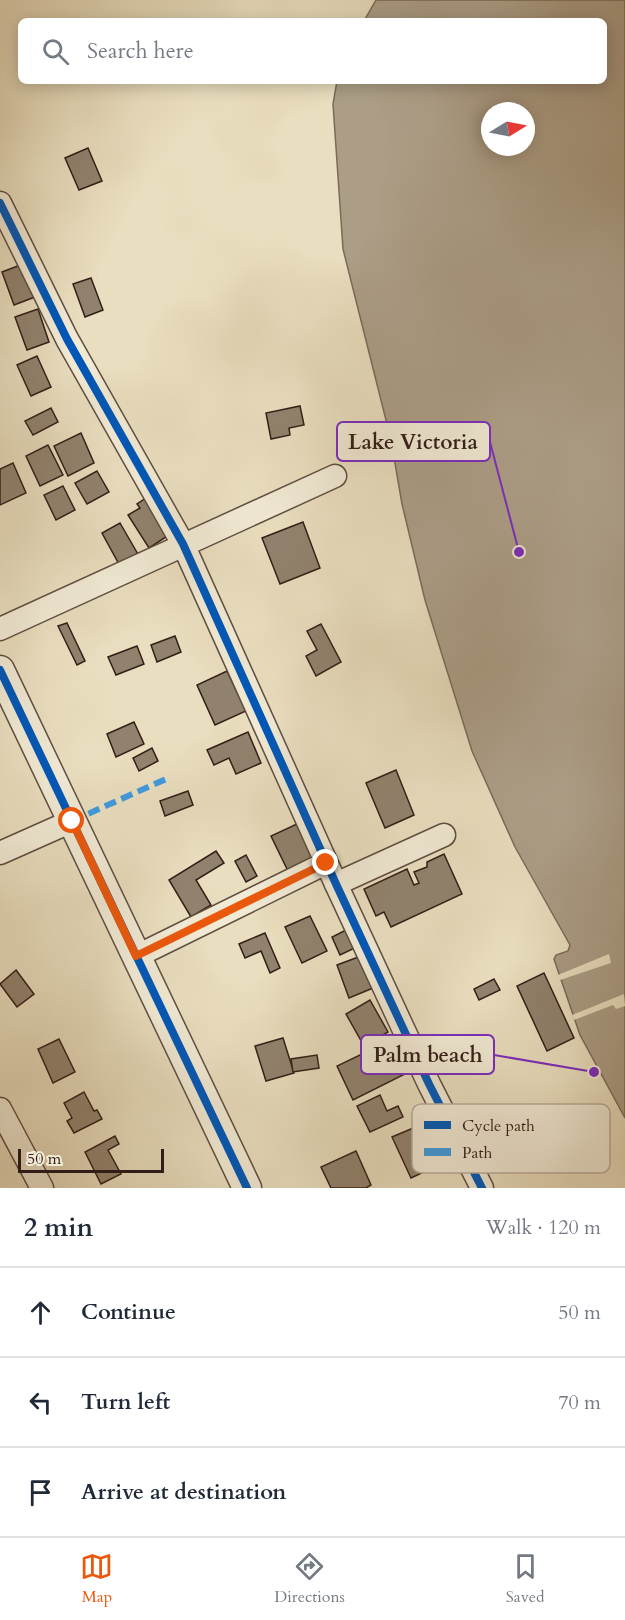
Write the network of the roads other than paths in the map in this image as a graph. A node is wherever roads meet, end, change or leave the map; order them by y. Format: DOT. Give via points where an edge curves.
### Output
graph roads {
  1 [pos="0,203"];
  2 [pos="335,476"];
  3 [pos="183,544"];
  4 [pos="0,629"];
  5 [pos="0,669"];
  6 [pos="72,821"];
  7 [pos="444,835"];
  8 [pos="0,853"];
  9 [pos="326,863"];
  10 [pos="336,884"];
  11 [pos="136,956"];
  12 [pos="439,1104"];
  13 [pos="0,1108"];
  14 [pos="474,1173"];
  15 [pos="42,1188"];
  16 [pos="247,1188"];
  17 [pos="482,1188"];
  1 -- 3 [label="street" via="67,339"];
  2 -- 3 [label="street"];
  3 -- 4 [label="street"];
  3 -- 9 [label="street"];
  5 -- 6 [label="street"];
  6 -- 8 [label="street"];
  6 -- 11 [label="street"];
  7 -- 10 [label="street"];
  9 -- 10 [label="street"];
  9 -- 11 [label="street"];
  10 -- 12 [label="street"];
  11 -- 16 [label="street"];
  13 -- 15 [label="street"];
  14 -- 17 [label="street"];
}
